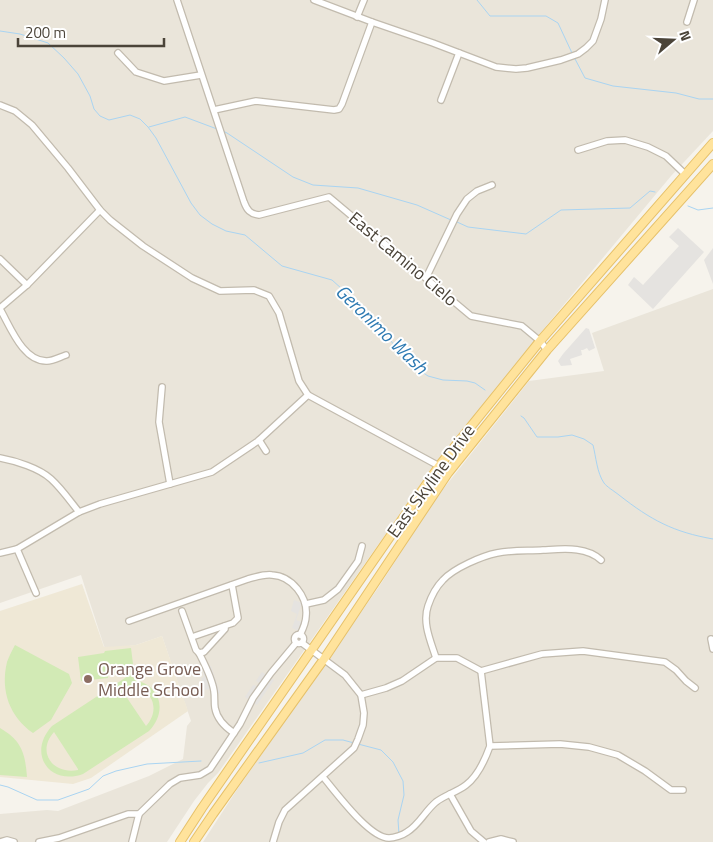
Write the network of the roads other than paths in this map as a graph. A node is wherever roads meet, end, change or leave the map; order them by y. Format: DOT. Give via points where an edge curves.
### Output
graph roads {
  1 [pos="177,0"];
  2 [pos="314,0"];
  3 [pos="364,0"];
  4 [pos="605,0"];
  5 [pos="694,0"];
  6 [pos="357,17"];
  7 [pos="372,22"];
  8 [pos="687,22"];
  9 [pos="118,53"];
  10 [pos="459,53"];
  11 [pos="201,75"];
  12 [pos="441,100"];
  13 [pos="0,105"];
  14 [pos="214,110"];
  15 [pos="713,143"];
  16 [pos="578,150"];
  17 [pos="713,164"];
  18 [pos="686,175"];
  19 [pos="492,185"];
  20 [pos="100,210"];
  21 [pos="0,259"];
  22 [pos="426,278"];
  23 [pos="28,285"];
  24 [pos="0,308"];
  25 [pos="540,341"];
  26 [pos="547,350"];
  27 [pos="66,355"];
  28 [pos="162,387"];
  29 [pos="308,395"];
  30 [pos="259,440"];
  31 [pos="266,451"];
  32 [pos="0,458"];
  33 [pos="439,466"];
  34 [pos="448,473"];
  35 [pos="170,484"];
  36 [pos="79,512"];
  37 [pos="362,546"];
  38 [pos="17,549"];
  39 [pos="0,553"];
  40 [pos="601,560"];
  41 [pos="232,584"];
  42 [pos="36,593"];
  43 [pos="306,604"];
  44 [pos="182,611"];
  45 [pos="129,620"];
  46 [pos="225,626"];
  47 [pos="192,637"];
  48 [pos="711,638"];
  49 [pos="299,643"];
  50 [pos="713,649"];
  51 [pos="312,650"];
  52 [pos="199,654"];
  53 [pos="436,658"];
  54 [pos="324,659"];
  55 [pos="481,671"];
  56 [pos="695,688"];
  57 [pos="361,695"];
  58 [pos="234,733"];
  59 [pos="490,746"];
  60 [pos="323,777"];
  61 [pos="683,790"];
  62 [pos="450,794"];
  63 [pos="139,814"];
  64 [pos="0,842"];
  65 [pos="14,842"];
  66 [pos="39,842"];
  67 [pos="132,842"];
  68 [pos="180,842"];
  69 [pos="194,842"];
  70 [pos="273,842"];
  71 [pos="484,842"];
  72 [pos="489,842"];
  73 [pos="512,842"];
  1 -- 11 [label="street"];
  2 -- 6 [label="street"];
  3 -- 6 [label="street"];
  4 -- 10 [label="street" via="593,41 578,54 516,69 496,67"];
  5 -- 8 [label="street"];
  6 -- 7 [label="street"];
  7 -- 10 [label="street"];
  7 -- 14 [label="street" via="339,109 256,101"];
  9 -- 11 [label="street" via="136,72 164,81"];
  10 -- 12 [label="street"];
  11 -- 14 [label="street"];
  13 -- 20 [label="street" via="15,111 32,126"];
  14 -- 22 [label="street, East Camino Cielo" via="246,208 252,214 260,215 329,198"];
  15 -- 18 [label="main road, East Skyline Drive"];
  16 -- 18 [label="street" via="607,141 626,140 666,156"];
  17 -- 26 [label="main road, East Skyline Drive"];
  18 -- 25 [label="main road, East Skyline Drive"];
  19 -- 22 [label="street" via="466,199"];
  20 -- 23 [label="street"];
  20 -- 29 [label="street" via="143,246 192,278 220,291 254,290 269,296 279,313 299,381"];
  21 -- 23 [label="street"];
  22 -- 25 [label="street, East Camino Cielo" via="471,316 522,326"];
  23 -- 24 [label="street"];
  24 -- 27 [label="street" via="22,348 33,357 47,361"];
  25 -- 26 [label="street, East Camino Cielo"];
  25 -- 33 [label="main road, East Skyline Drive"];
  26 -- 34 [label="main road, East Skyline Drive"];
  28 -- 35 [label="street" via="159,422"];
  29 -- 30 [label="street"];
  29 -- 33 [label="street"];
  30 -- 31 [label="street"];
  30 -- 35 [label="street" via="212,472"];
  32 -- 36 [label="street" via="46,474"];
  33 -- 34 [label="street"];
  33 -- 51 [label="main road, East Skyline Drive"];
  34 -- 54 [label="main road, East Skyline Drive"];
  35 -- 36 [label="street"];
  36 -- 38 [label="street"];
  37 -- 43 [label="street" via="358,561 338,589 324,600"];
  38 -- 39 [label="street"];
  38 -- 42 [label="street"];
  40 -- 53 [label="street" via="595,554 573,550 499,553 458,570 444,579 427,608 426,622"];
  41 -- 43 [label="street" via="262,575 279,576 298,589"];
  41 -- 45 [label="street"];
  41 -- 46 [label="street" via="238,618"];
  43 -- 49 [label="street" via="300,635 303,638"];
  44 -- 47 [label="street"];
  46 -- 47 [label="street"];
  46 -- 52 [label="street"];
  47 -- 52 [label="street"];
  48 -- 50 [label="street"];
  49 -- 51 [label="street"];
  49 -- 58 [label="street" via="271,673"];
  51 -- 54 [label="street"];
  51 -- 68 [label="main road, East Skyline Drive"];
  52 -- 58 [label="street" via="212,686 215,710"];
  53 -- 55 [label="street" via="457,658"];
  53 -- 57 [label="street" via="386,688"];
  54 -- 57 [label="street" via="345,675"];
  54 -- 69 [label="main road, East Skyline Drive"];
  55 -- 56 [label="street" via="542,654 583,651 665,662"];
  55 -- 59 [label="street"];
  57 -- 60 [label="street" via="363,725 354,748"];
  58 -- 63 [label="street" via="210,769 200,775 176,780"];
  59 -- 61 [label="street" via="560,744 589,747 618,755 671,790"];
  59 -- 62 [label="street" via="477,772 467,784"];
  60 -- 62 [label="street" via="363,824 378,835 390,838 406,833 436,802"];
  60 -- 70 [label="street" via="286,810 278,822"];
  62 -- 71 [label="street" via="471,831"];
  63 -- 66 [label="street" via="128,814"];
  63 -- 67 [label="street"];
  64 -- 65 [label="street"];
  72 -- 73 [label="street" via="501,839"];
}
